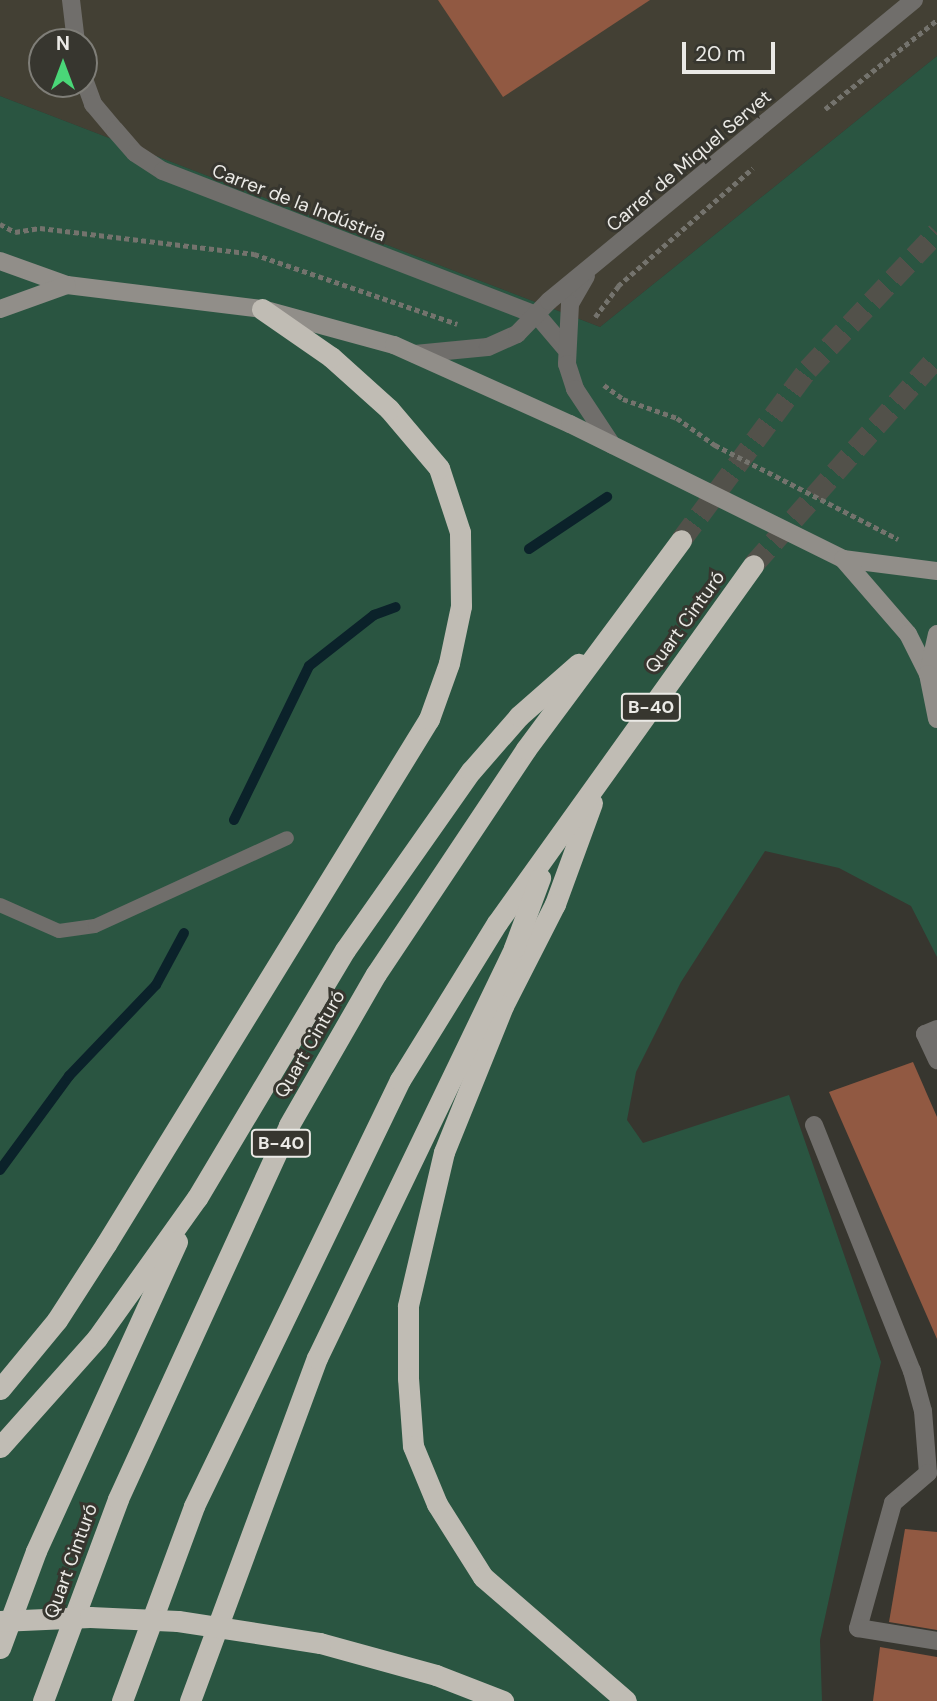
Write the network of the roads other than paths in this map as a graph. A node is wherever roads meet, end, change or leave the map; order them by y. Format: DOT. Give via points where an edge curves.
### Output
graph roads {
  1 [pos="71,0"];
  2 [pos="914,0"];
  3 [pos="74,28"];
  4 [pos="91,98"];
  5 [pos="0,261"];
  6 [pos="588,273"];
  7 [pos="67,285"];
  8 [pos="0,309"];
  9 [pos="262,309"];
  10 [pos="537,315"];
  11 [pos="565,348"];
  12 [pos="415,354"];
  13 [pos="612,445"];
  14 [pos="681,540"];
  15 [pos="843,559"];
  16 [pos="753,565"];
  17 [pos="937,571"];
  18 [pos="937,634"];
  19 [pos="611,635"];
  20 [pos="928,674"];
  21 [pos="937,719"];
  22 [pos="603,774"];
  23 [pos="287,838"];
  24 [pos="550,850"];
  25 [pos="0,905"];
  26 [pos="931,1031"];
  27 [pos="937,1060"];
  28 [pos="814,1125"];
  29 [pos="197,1198"];
  30 [pos="0,1389"];
  31 [pos="0,1447"];
  32 [pos="0,1621"];
  33 [pos="937,1641"];
  34 [pos="0,1648"];
  35 [pos="43,1701"];
  36 [pos="122,1701"];
  37 [pos="190,1701"];
  38 [pos="503,1701"];
  39 [pos="626,1701"];
  1 -- 3 [label="street"];
  2 -- 6 [label="street, Carrer de Miquel Servet"];
  4 -- 10 [label="street, Carrer de la Indústria" via="135,153 163,171"];
  5 -- 7 [label="street"];
  6 -- 10 [label="street, Carrer de Miquel Servet"];
  6 -- 11 [label="street, Carrer de Miquel Servet" via="570,304"];
  7 -- 8 [label="street"];
  7 -- 9 [label="street"];
  9 -- 12 [label="street"];
  9 -- 30 [label="highway" via="331,357 389,409 439,468 460,532 461,606 449,663 429,719 107,1244 57,1320"];
  10 -- 11 [label="street, Carrer de Miquel Servet"];
  10 -- 12 [label="street, Carrer de Miquel Servet" via="517,334 488,347"];
  11 -- 13 [label="street, Carrer de Miquel Servet" via="570,380"];
  12 -- 13 [label="street"];
  13 -- 15 [label="street"];
  14 -- 19 [label="highway, Quart Cinturó / B-40"];
  15 -- 17 [label="street"];
  15 -- 20 [label="street" via="908,634"];
  16 -- 22 [label="highway, Quart Cinturó / B-40"];
  18 -- 20 [label="street"];
  19 -- 29 [label="highway" via="519,716 471,771 345,950"];
  19 -- 35 [label="highway, Quart Cinturó / B-40" via="526,749 376,974 289,1125 118,1499"];
  20 -- 21 [label="street"];
  22 -- 24 [label="highway, Quart Cinturó / B-40"];
  22 -- 39 [label="highway" via="555,904 503,1006 444,1152 408,1306 408,1378 414,1446 437,1504 483,1577"];
  23 -- 25 [label="lane" via="94,926 59,931"];
  24 -- 36 [label="highway, Quart Cinturó / B-40" via="496,923 400,1080 194,1506"];
  24 -- 37 [label="highway" via="514,948 317,1358"];
  26 -- 27 [label="street"];
  28 -- 33 [label="street" via="912,1371 926,1448 928,1473 893,1503 858,1628"];
  29 -- 31 [label="highway" via="97,1338"];
  29 -- 34 [label="highway" via="36,1551"];
  32 -- 38 [label="highway, bridge" via="90,1617 178,1621 320,1643 436,1675"];
}
